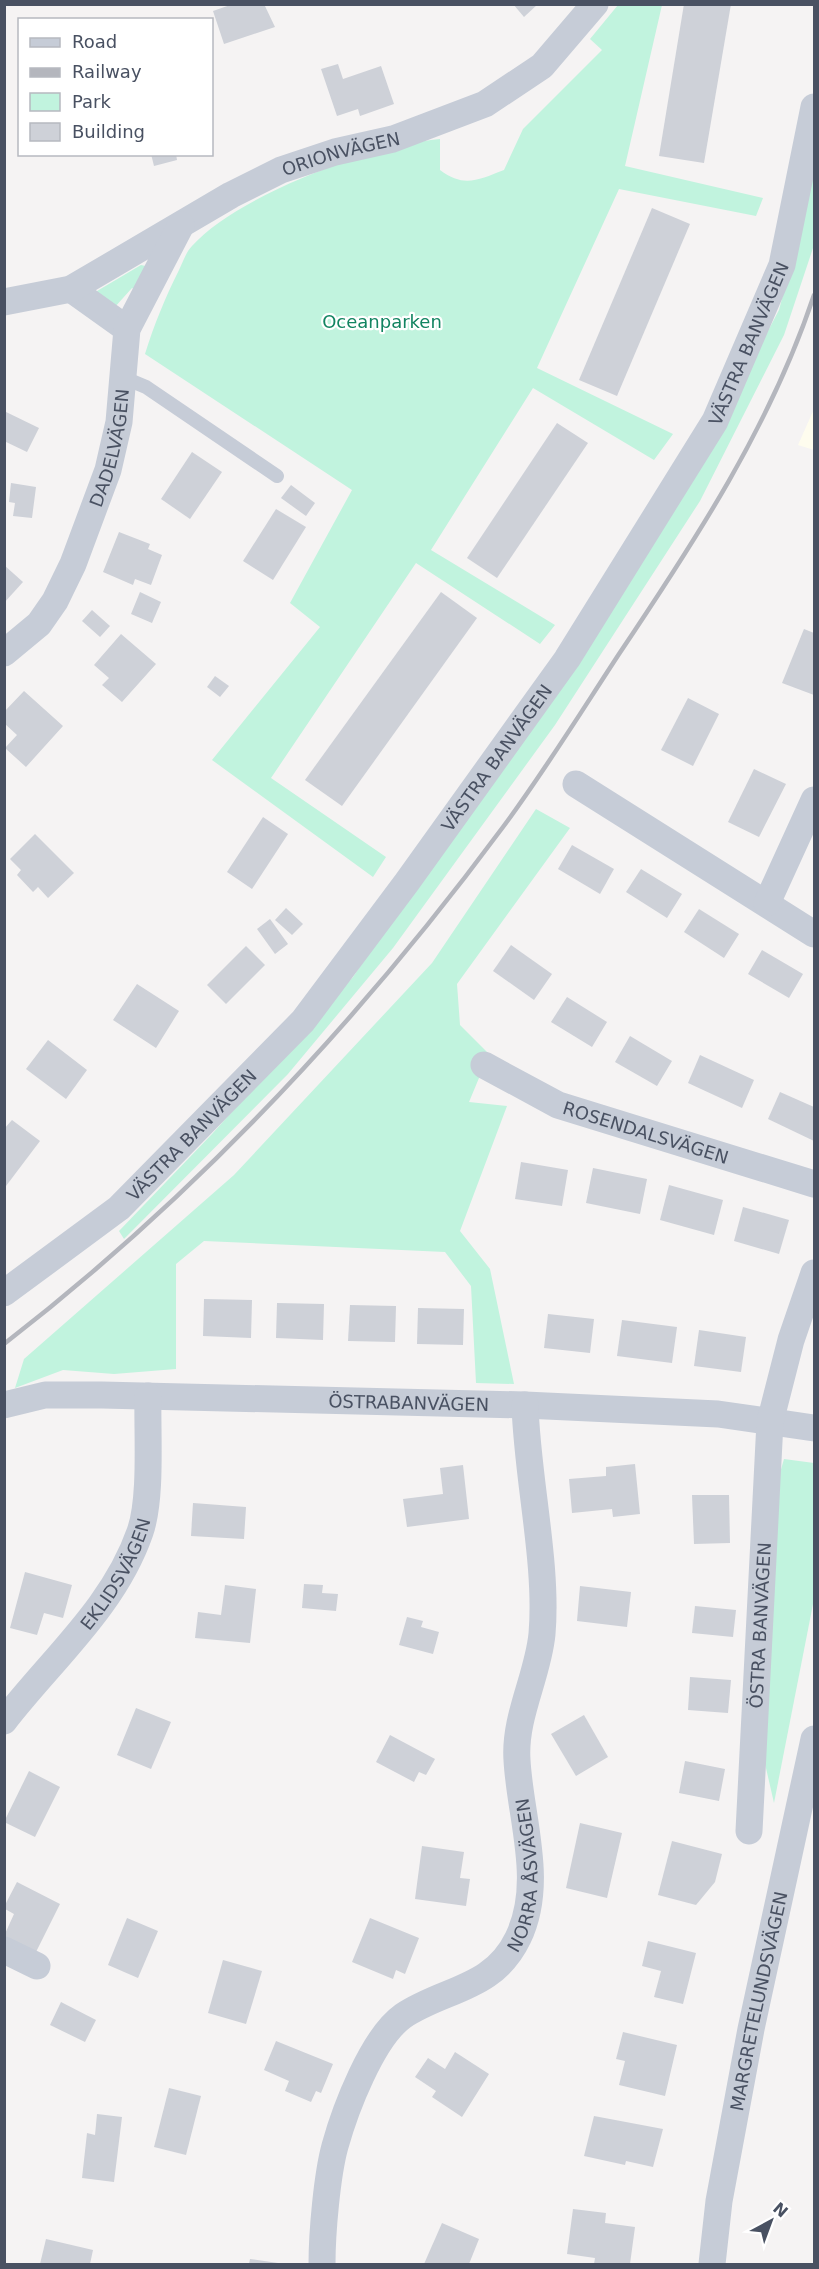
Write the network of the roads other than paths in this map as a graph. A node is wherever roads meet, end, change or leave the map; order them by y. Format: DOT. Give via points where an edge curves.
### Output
graph roads {
  1 [pos="595,4"];
  2 [pos="814,108"];
  3 [pos="181,225"];
  4 [pos="71,289"];
  5 [pos="4,302"];
  6 [pos="127,329"];
  7 [pos="122,377"];
  8 [pos="278,476"];
  9 [pos="4,653"];
  10 [pos="576,784"];
  11 [pos="814,800"];
  12 [pos="767,903"];
  13 [pos="814,934"];
  14 [pos="484,1065"];
  15 [pos="814,1184"];
  16 [pos="814,1273"];
  17 [pos="4,1293"];
  18 [pos="148,1396"];
  19 [pos="4,1405"];
  20 [pos="525,1405"];
  21 [pos="770,1422"];
  22 [pos="814,1428"];
  23 [pos="4,1721"];
  24 [pos="814,1739"];
  25 [pos="749,1831"];
  26 [pos="4,1950"];
  27 [pos="38,1966"];
  28 [pos="322,2265"];
  29 [pos="712,2265"];
  1 -- 3 [label="street, ORIONVÄGEN" via="542,66 485,104 393,139 281,170"];
  2 -- 17 [label="street, VÄSTRA BANVÄGEN" via="782,266 715,421 567,659 303,1022 119,1208"];
  3 -- 4 [label="street, ORIONVÄGEN"];
  3 -- 6 [label="street, DADELVÄGEN"];
  4 -- 5 [label="street, ORIONVÄGEN"];
  4 -- 6 [label="street"];
  6 -- 7 [label="street, DADELVÄGEN"];
  7 -- 8 [label="lane" via="146,387"];
  7 -- 9 [label="street, DADELVÄGEN" via="108,470 73,564 39,624"];
  10 -- 12 [label="street"];
  11 -- 12 [label="street"];
  12 -- 13 [label="street"];
  14 -- 15 [label="street, ROSENDALSVÄGEN" via="558,1106"];
  16 -- 21 [label="street" via="791,1340"];
  18 -- 19 [label="street, ÖSTRABANVÄGEN" via="45,1395"];
  18 -- 20 [label="street, ÖSTRABANVÄGEN"];
  18 -- 23 [label="street, EKLIDSVÄGEN" via="146,1504 127,1563 92,1618"];
  20 -- 21 [label="street, ÖSTRABANVÄGEN" via="718,1414"];
  20 -- 28 [label="street, NORRA ÅSVÄGEN" via="542,1632 516,1758 532,1879 528,1907 518,1938 502,1964 471,1986 446,1994 401,2018 365,2068 334,2148"];
  21 -- 22 [label="street, ÖSTRABANVÄGEN"];
  21 -- 25 [label="street, ÖSTRA BANVÄGEN"];
  24 -- 29 [label="street, MARGRETELUNDSVÄGEN" via="749,2040 718,2201"];
  26 -- 27 [label="street"];
}
